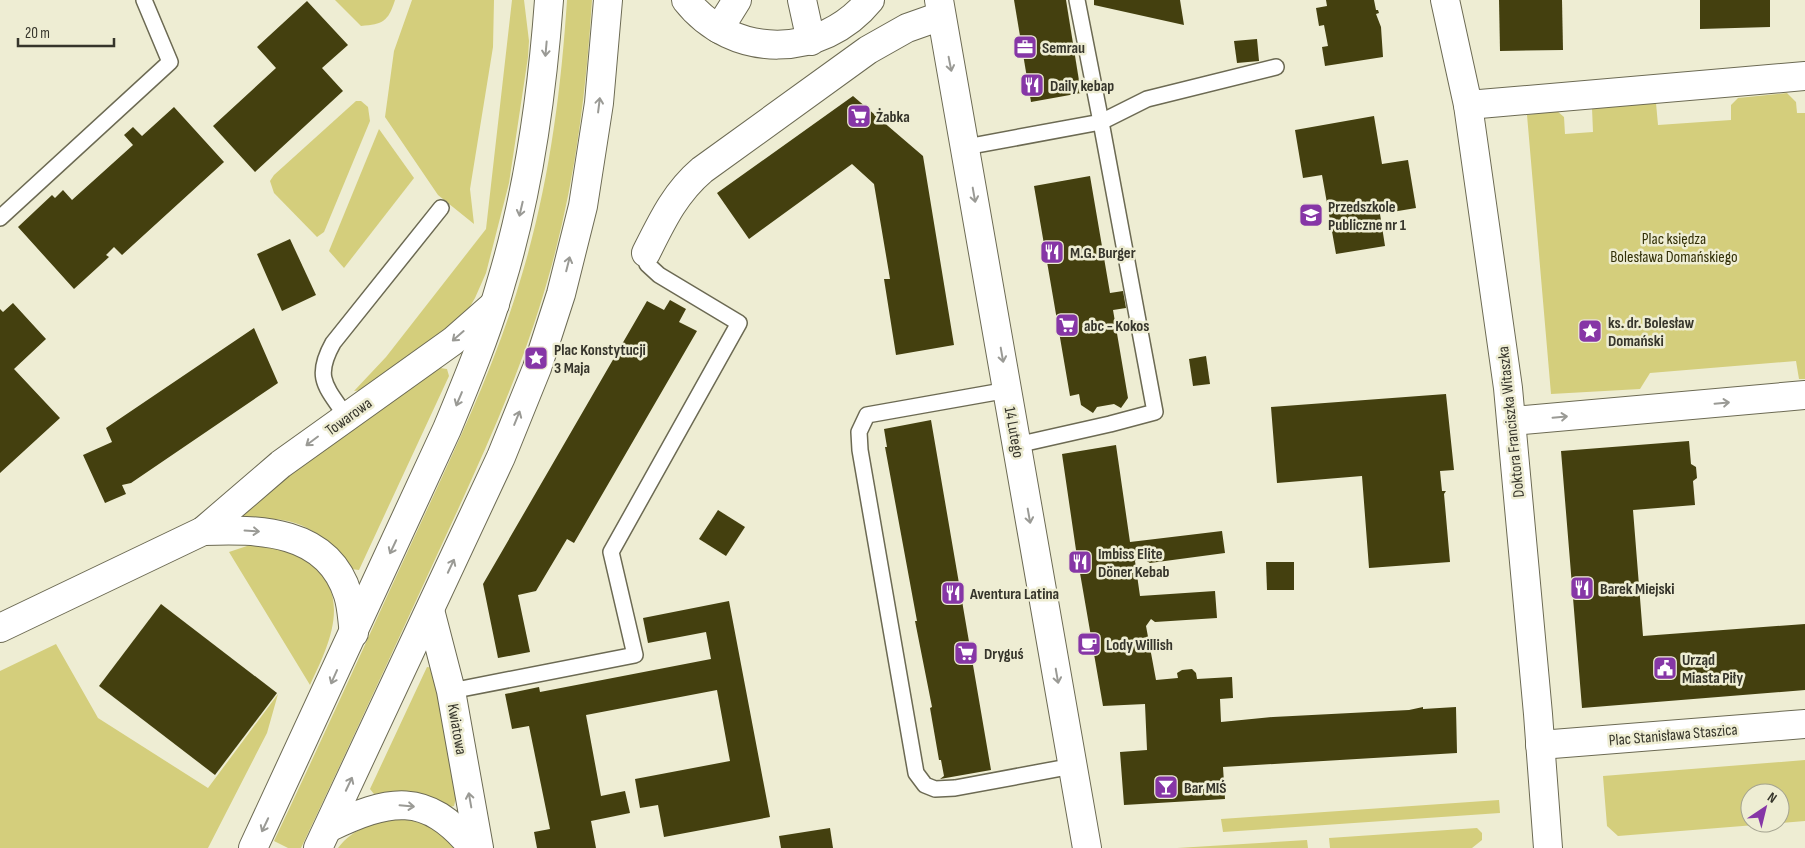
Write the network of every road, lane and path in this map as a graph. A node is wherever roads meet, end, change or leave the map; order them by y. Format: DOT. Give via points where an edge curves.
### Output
graph roads {
  1 [pos="144,0"];
  2 [pos="549,0"];
  3 [pos="608,0"];
  4 [pos="686,0"];
  5 [pos="737,0"];
  6 [pos="802,0"];
  7 [pos="870,0"];
  8 [pos="1078,0"];
  9 [pos="1445,0"];
  10 [pos="940,8"];
  11 [pos="719,29"];
  12 [pos="811,41"];
  13 [pos="1276,67"];
  14 [pos="1805,76"];
  15 [pos="1468,105"];
  16 [pos="1100,122"];
  17 [pos="966,147"];
  18 [pos="441,208"];
  19 [pos="0,218"];
  20 [pos="646,253"];
  21 [pos="495,304"];
  22 [pos="1008,390"];
  23 [pos="1805,395"];
  24 [pos="346,416"];
  25 [pos="1512,421"];
  26 [pos="1017,445"];
  27 [pos="203,531"];
  28 [pos="430,610"];
  29 [pos="0,628"];
  30 [pos="354,633"];
  31 [pos="451,691"];
  32 [pos="1805,724"];
  33 [pos="1540,745"];
  34 [pos="1072,766"];
  35 [pos="323,838"];
  36 [pos="253,848"];
  37 [pos="473,848"];
  38 [pos="479,848"];
  39 [pos="1087,848"];
  40 [pos="1548,848"];
  1 -- 19 [label="lane" via="170,62"];
  2 -- 21 [label="street, one-way" via="534,143 517,225"];
  28 -- 3 [label="street, one-way" via="500,458 537,368 561,294 592,160"];
  4 -- 11 [label="street" via="702,18"];
  5 -- 11 [label="street"];
  6 -- 12 [label="street"];
  7 -- 12 [label="street" via="840,28"];
  8 -- 16 [label="lane"];
  9 -- 15 [label="street, Doktora Franciszka Witaszka"];
  10 -- 17 [label="street, 14 Lutego, one-way"];
  10 -- 20 [label="street" via="868,50 695,176 673,200"];
  11 -- 12 [label="street" via="738,39 769,46"];
  13 -- 16 [label="lane" via="1147,99"];
  14 -- 15 [label="street"];
  15 -- 25 [label="street, Doktora Franciszka Witaszka"];
  16 -- 17 [label="lane"];
  16 -- 26 [label="lane" via="1155,412"];
  17 -- 22 [label="street, 14 Lutego, one-way"];
  18 -- 24 [label="lane" via="334,343 323,362 322,374"];
  20 -- 31 [label="lane" via="647,264 658,275 739,322 612,552 635,654"];
  21 -- 24 [label="street, Towarowa, one-way" via="453,341"];
  21 -- 30 [label="street, one-way" via="447,429"];
  22 -- 26 [label="street, 14 Lutego"];
  22 -- 34 [label="lane" via="867,415 859,440 868,499 916,773 925,785 935,789 955,788"];
  25 -- 23 [label="street, one-way"];
  24 -- 27 [label="street, Towarowa, one-way" via="281,464"];
  25 -- 33 [label="street, Doktora Franciszka Witaszka"];
  26 -- 34 [label="street, 14 Lutego, one-way"];
  27 -- 29 [label="street, Towarowa"];
  27 -- 30 [label="street, Towarowa, one-way" via="282,534 313,549 342,581 348,595"];
  28 -- 31 [label="street, Kwiatowa"];
  35 -- 28 [label="street, one-way"];
  30 -- 36 [label="street, one-way"];
  38 -- 31 [label="street, Kwiatowa, one-way"];
  32 -- 33 [label="street, Plac Stanisława Staszica"];
  33 -- 40 [label="street, Doktora Franciszka Witaszka"];
  34 -- 39 [label="street, 14 Lutego"];
  35 -- 37 [label="street, one-way" via="362,812 379,807 413,806 433,812 451,824"];
}
